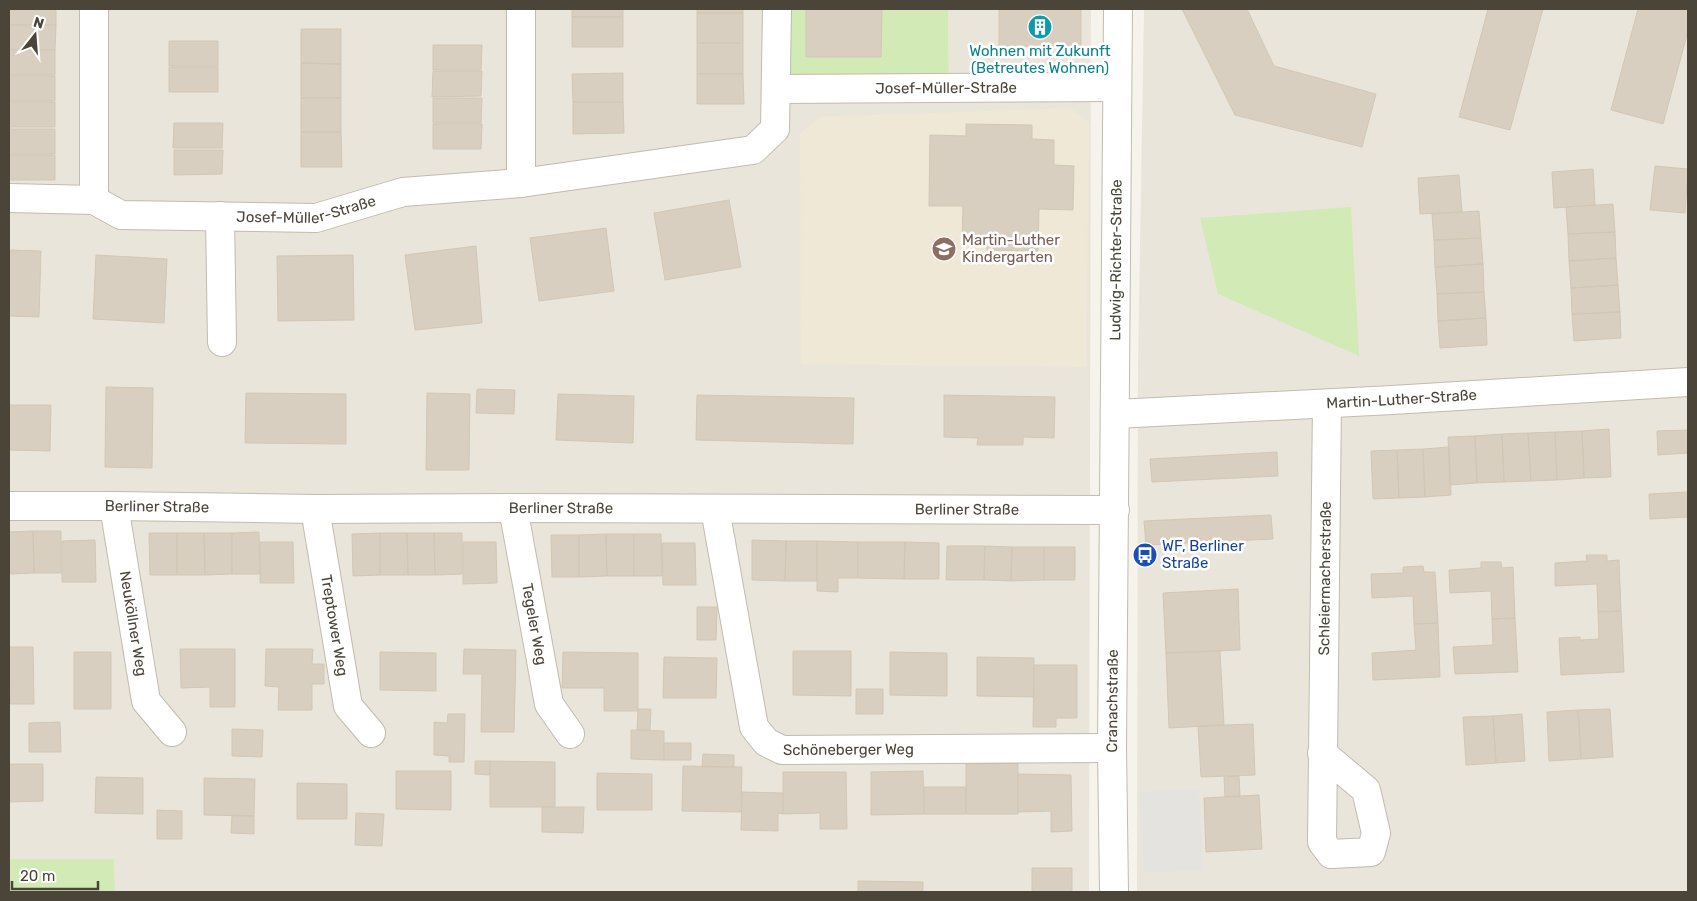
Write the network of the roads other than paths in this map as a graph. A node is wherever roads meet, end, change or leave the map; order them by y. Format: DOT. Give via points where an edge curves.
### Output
graph roads {
  1 [pos="94,9"];
  2 [pos="521,9"];
  3 [pos="777,9"];
  4 [pos="1118,9"];
  5 [pos="1117,87"];
  6 [pos="776,89"];
  7 [pos="521,182"];
  8 [pos="9,198"];
  9 [pos="94,200"];
  10 [pos="220,216"];
  11 [pos="222,342"];
  12 [pos="1688,382"];
  13 [pos="1328,404"];
  14 [pos="1116,414"];
  15 [pos="9,506"];
  16 [pos="114,506"];
  17 [pos="512,508"];
  18 [pos="715,508"];
  19 [pos="315,509"];
  20 [pos="1115,510"];
  21 [pos="172,732"];
  22 [pos="371,733"];
  23 [pos="570,734"];
  24 [pos="1112,748"];
  25 [pos="1322,753"];
  26 [pos="1114,892"];
  1 -- 9 [label="street"];
  2 -- 7 [label="street"];
  3 -- 6 [label="street, Josef-Müller-Straße"];
  4 -- 5 [label="street, Ludwig-Richter-Straße"];
  5 -- 6 [label="street, Josef-Müller-Straße"];
  5 -- 14 [label="street, Ludwig-Richter-Straße"];
  6 -- 7 [label="street, Josef-Müller-Straße" via="775,128 753,150"];
  7 -- 10 [label="street, Josef-Müller-Straße" via="402,192 316,218"];
  8 -- 9 [label="street, Josef-Müller-Straße"];
  9 -- 10 [label="street, Josef-Müller-Straße" via="121,215"];
  10 -- 11 [label="street"];
  12 -- 13 [label="street, Martin-Luther-Straße"];
  13 -- 14 [label="street, Martin-Luther-Straße"];
  13 -- 25 [label="street, Schleiermacherstraße"];
  14 -- 20 [label="street, Ludwig-Richter-Straße"];
  15 -- 16 [label="street, Berliner Straße"];
  16 -- 19 [label="street, Berliner Straße"];
  16 -- 21 [label="street, Neuköllner Weg" via="146,701"];
  17 -- 18 [label="street, Berliner Straße" via="673,500"];
  17 -- 19 [label="street, Berliner Straße"];
  17 -- 23 [label="street, Tegeler Weg" via="549,704"];
  18 -- 20 [label="street, Berliner Straße" via="897,502"];
  18 -- 24 [label="street, Schöneberger Weg" via="754,727 766,742 782,750"];
  19 -- 22 [label="street, Treptower Weg" via="348,706"];
  20 -- 24 [label="street, Cranachstraße"];
  24 -- 26 [label="street, Cranachstraße"];
}
